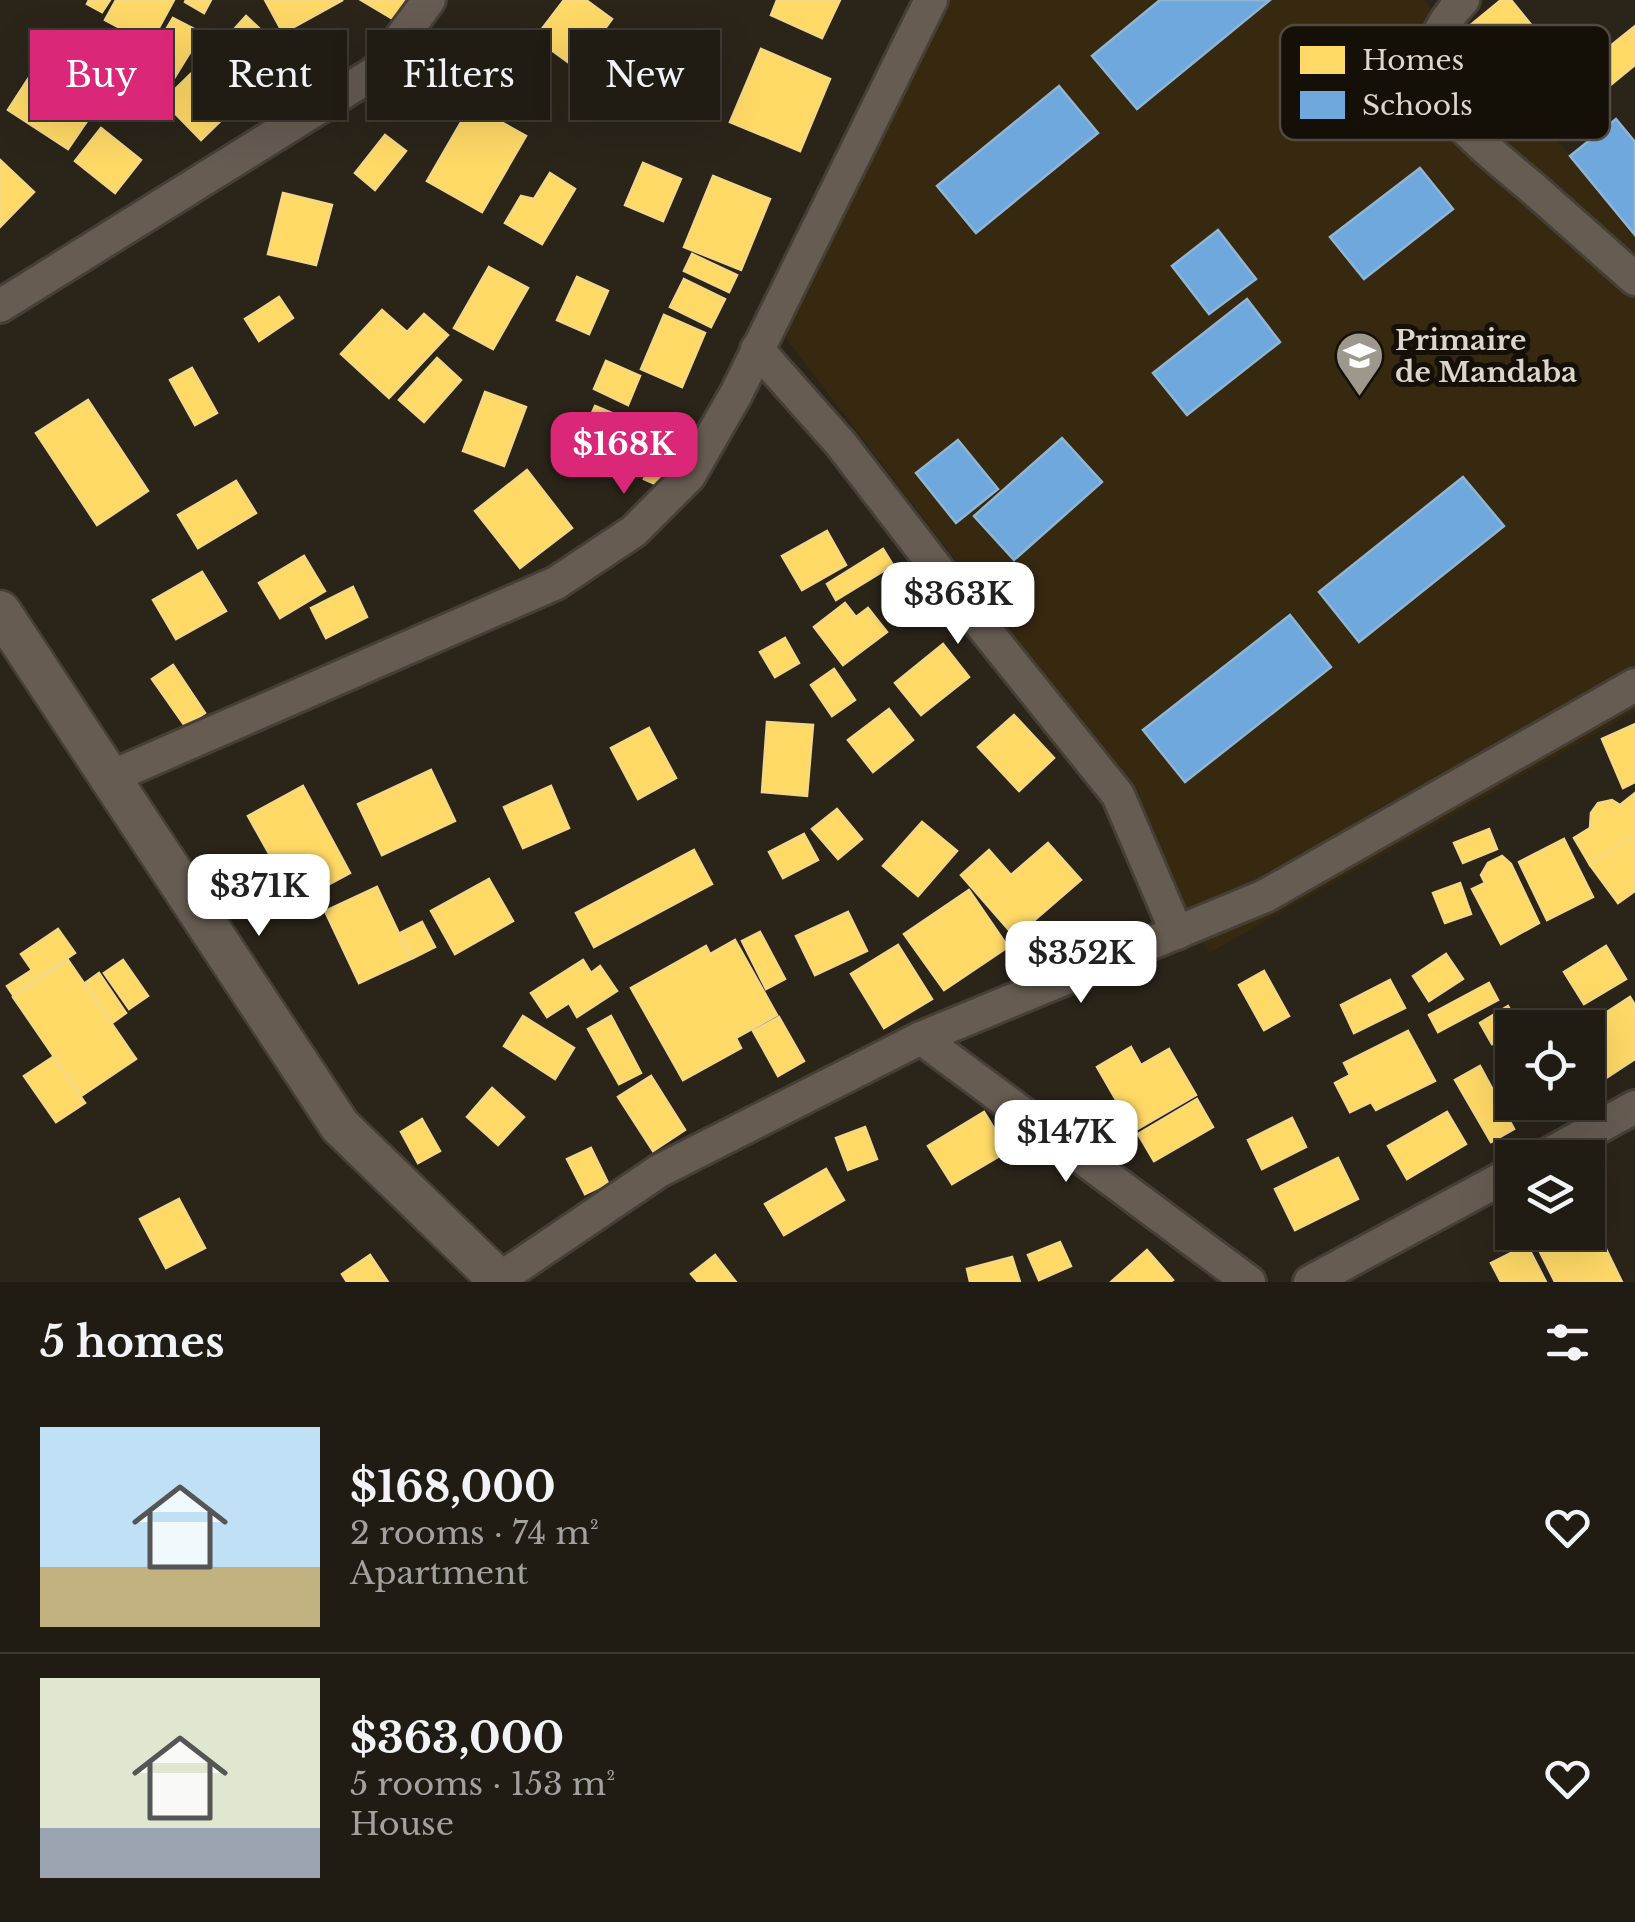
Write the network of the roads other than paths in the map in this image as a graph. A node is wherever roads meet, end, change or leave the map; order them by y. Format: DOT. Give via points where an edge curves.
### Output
graph roads {
  1 [pos="428,0"];
  2 [pos="931,0"];
  3 [pos="1463,0"];
  4 [pos="1443,25"];
  5 [pos="1479,140"];
  6 [pos="1635,279"];
  7 [pos="0,306"];
  8 [pos="757,349"];
  9 [pos="0,611"];
  10 [pos="1635,685"];
  11 [pos="111,777"];
  12 [pos="1177,932"];
  13 [pos="921,1038"];
  14 [pos="1635,1107"];
  15 [pos="1575,1140"];
  16 [pos="1495,1182"];
  17 [pos="500,1281"];
  18 [pos="1249,1282"];
  19 [pos="1310,1282"];
  1 -- 7 [label="street" via="376,72"];
  2 -- 8 [label="street"];
  3 -- 4 [label="street"];
  5 -- 6 [label="street"];
  8 -- 11 [label="street" via="688,476 634,532 556,583"];
  8 -- 12 [label="street" via="841,444 1118,794"];
  9 -- 11 [label="street"];
  10 -- 12 [label="street" via="1265,896"];
  11 -- 17 [label="street" via="340,1126"];
  12 -- 13 [label="street"];
  13 -- 17 [label="street" via="658,1171"];
  13 -- 18 [label="street"];
  14 -- 15 [label="street"];
  16 -- 19 [label="street"];
}
